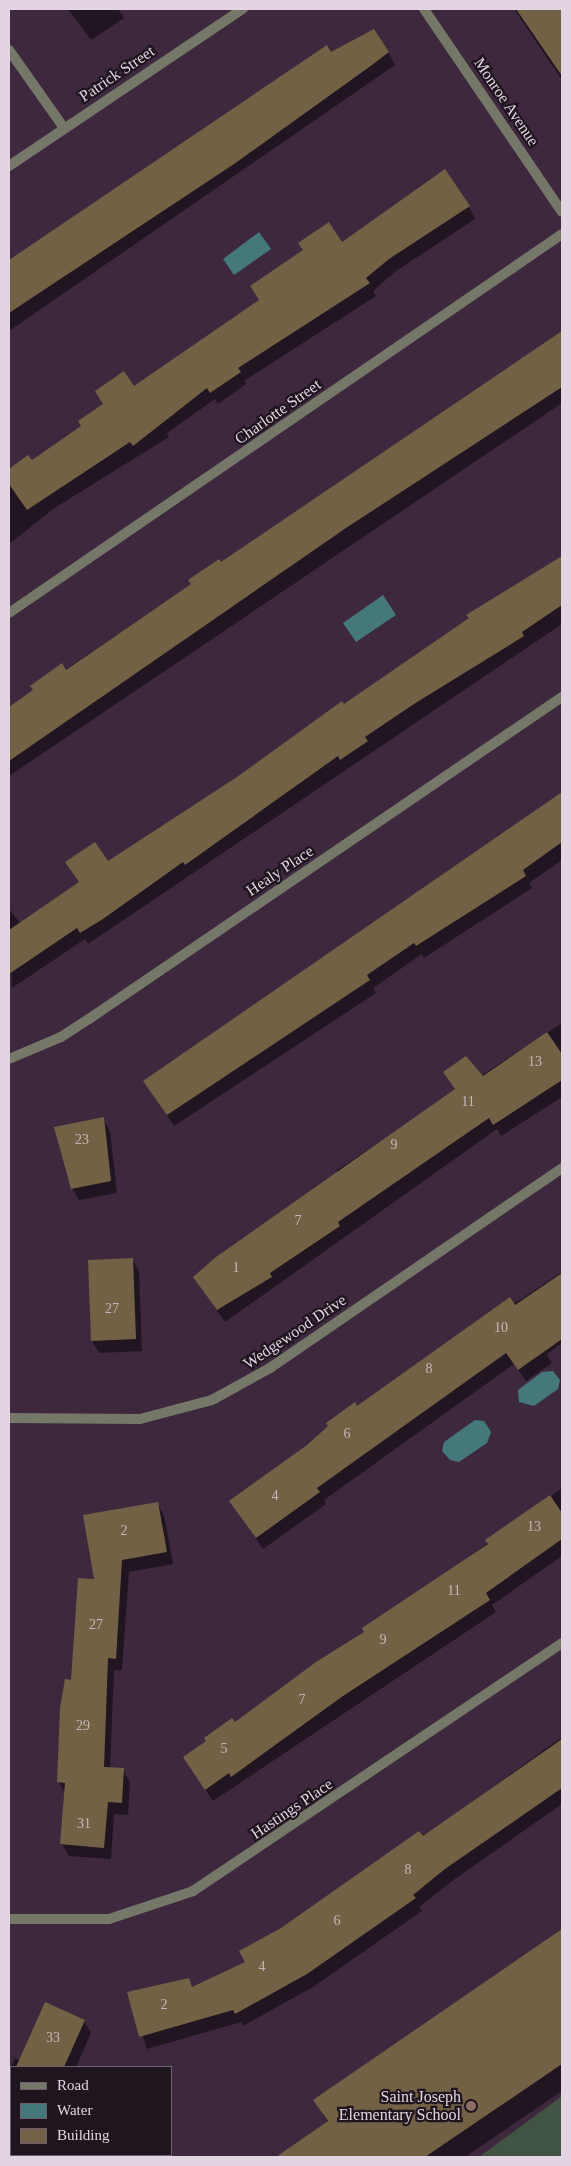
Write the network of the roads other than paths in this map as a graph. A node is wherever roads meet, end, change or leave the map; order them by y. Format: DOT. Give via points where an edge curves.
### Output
graph roads {
  1 [pos="243,9"];
  2 [pos="424,9"];
  3 [pos="9,50"];
  4 [pos="64,128"];
  5 [pos="9,166"];
  6 [pos="562,212"];
  7 [pos="562,234"];
  8 [pos="9,614"];
  9 [pos="562,697"];
  10 [pos="9,1059"];
  11 [pos="562,1168"];
  12 [pos="9,1418"];
  13 [pos="562,1643"];
  14 [pos="9,1919"];
  1 -- 4 [label="street, Patrick Street"];
  2 -- 6 [label="street, Monroe Avenue"];
  3 -- 4 [label="street"];
  4 -- 5 [label="street, Patrick Street"];
  7 -- 8 [label="street, Charlotte Street"];
  9 -- 10 [label="street, Healy Place" via="89,1019 61,1037"];
  11 -- 12 [label="street, Wedgewood Drive" via="270,1368 212,1400 140,1419"];
  13 -- 14 [label="street, Hastings Place" via="193,1890 109,1919"];
}
